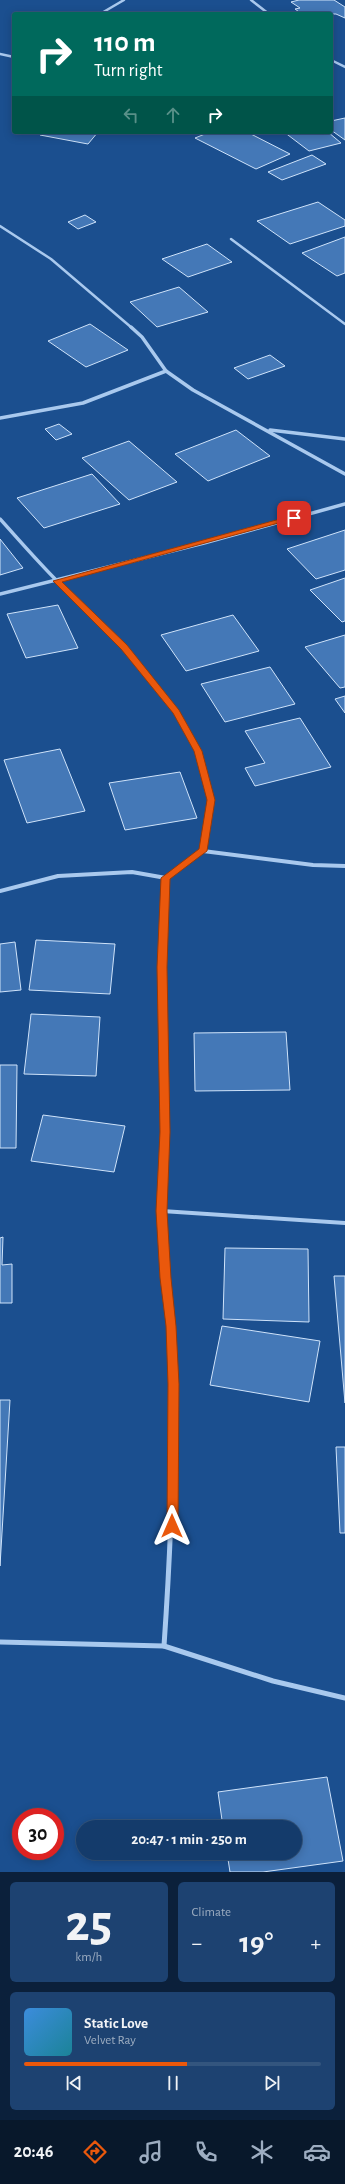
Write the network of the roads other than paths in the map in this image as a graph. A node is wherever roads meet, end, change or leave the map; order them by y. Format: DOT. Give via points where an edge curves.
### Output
graph roads {
  1 [pos="124,0"];
  2 [pos="251,0"];
  3 [pos="103,12"];
  4 [pos="266,12"];
  5 [pos="0,54"];
  6 [pos="12,57"];
  7 [pos="333,61"];
  8 [pos="345,67"];
  9 [pos="0,226"];
  10 [pos="231,239"];
  11 [pos="345,324"];
  12 [pos="166,371"];
  13 [pos="0,418"];
  14 [pos="267,430"];
  15 [pos="345,439"];
  16 [pos="345,474"];
  17 [pos="345,504"];
  18 [pos="0,519"];
  19 [pos="57,581"];
  20 [pos="0,594"];
  21 [pos="203,851"];
  22 [pos="345,866"];
  23 [pos="166,878"];
  24 [pos="0,891"];
  25 [pos="162,1211"];
  26 [pos="345,1223"];
  27 [pos="0,1642"];
  28 [pos="164,1646"];
  29 [pos="345,1698"];
  1 -- 3 [label="street"];
  2 -- 4 [label="street"];
  5 -- 6 [label="street"];
  7 -- 8 [label="street"];
  9 -- 12 [label="street" via="51,259 142,337"];
  10 -- 11 [label="street"];
  12 -- 13 [label="street" via="82,403"];
  12 -- 14 [label="street" via="193,390"];
  14 -- 15 [label="street"];
  14 -- 16 [label="street"];
  17 -- 19 [label="street"];
  18 -- 19 [label="street"];
  19 -- 20 [label="street"];
  19 -- 21 [label="street" via="124,647 176,712 191,738 198,751 211,800"];
  21 -- 22 [label="street" via="313,865"];
  21 -- 23 [label="street"];
  23 -- 24 [label="street" via="132,872 58,876"];
  23 -- 25 [label="street" via="162,967 165,1132"];
  25 -- 26 [label="street"];
  25 -- 28 [label="street" via="173,1384 172,1526"];
  27 -- 28 [label="street"];
  28 -- 29 [label="street" via="273,1681"];
}
